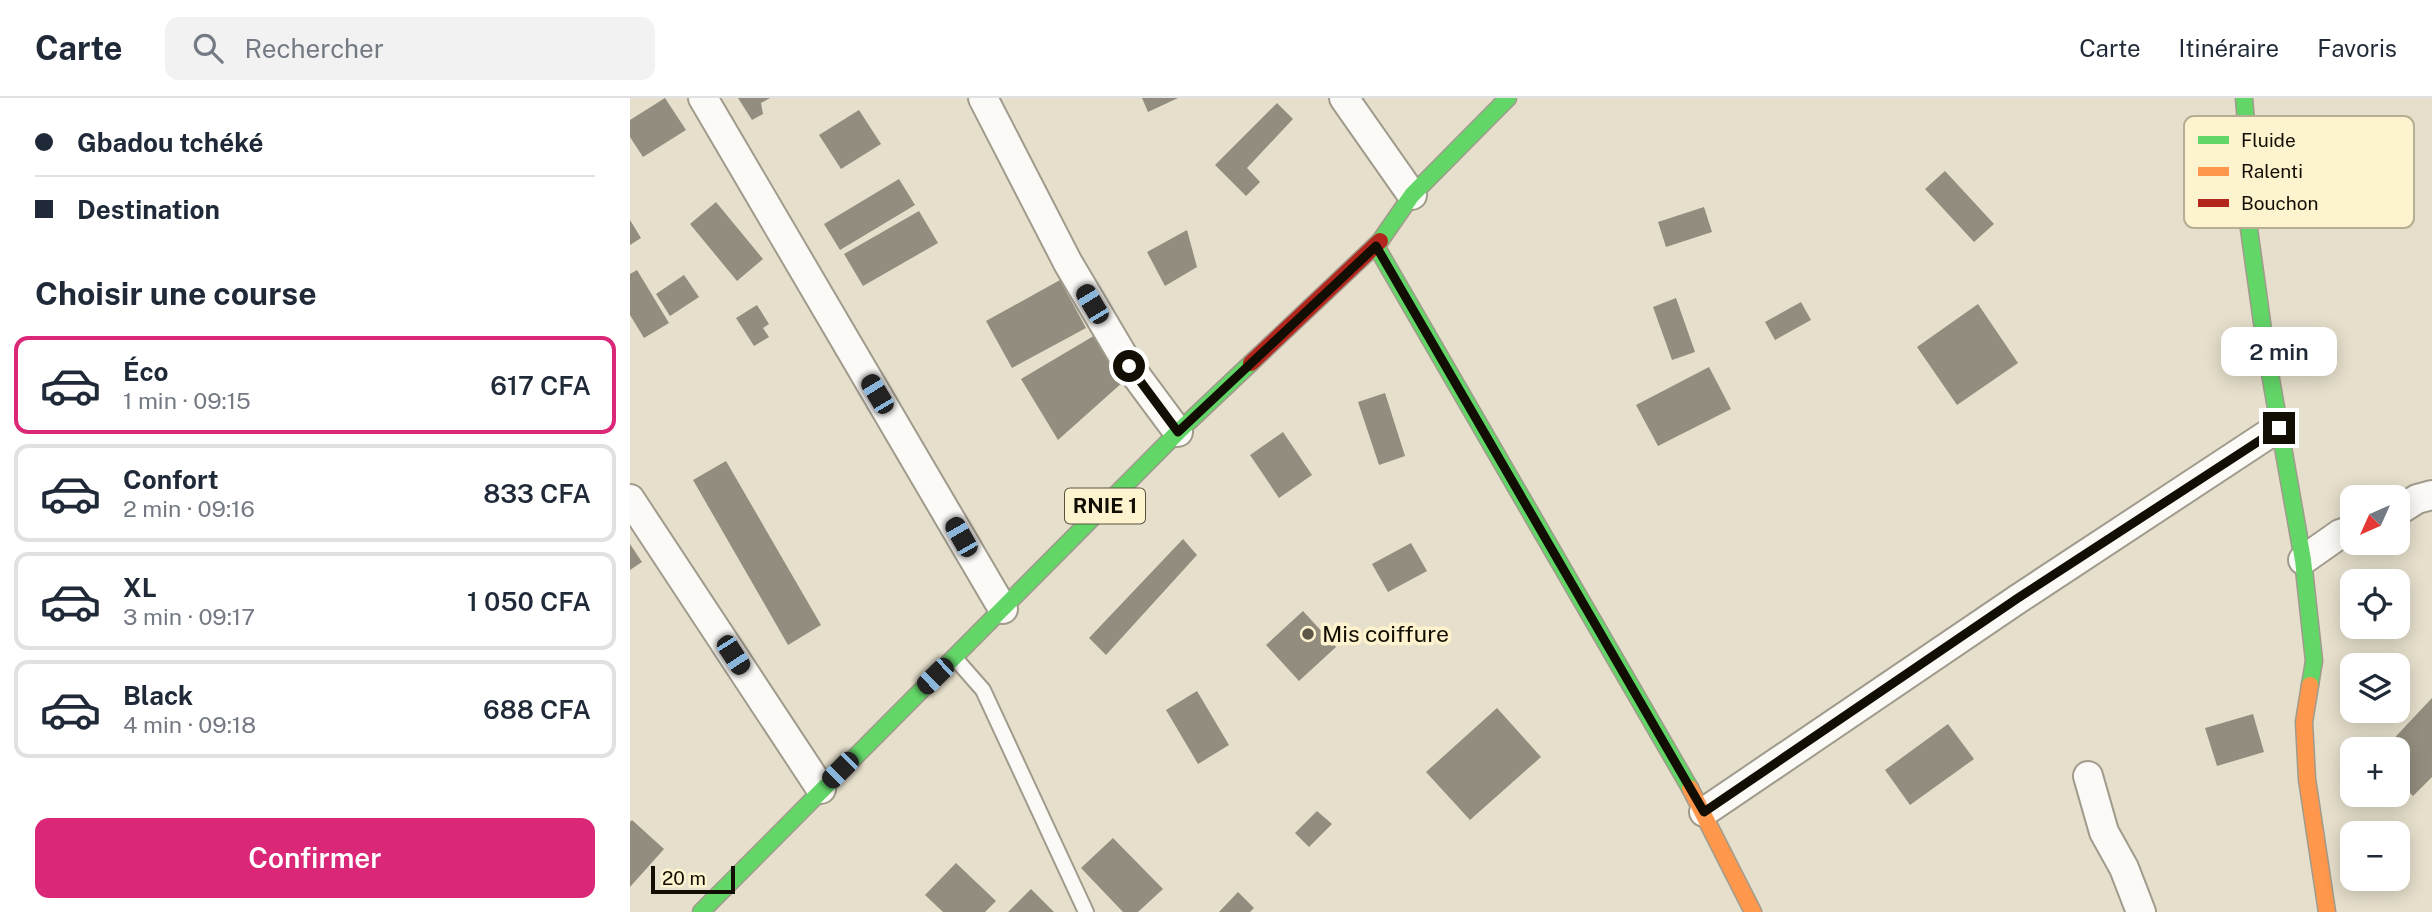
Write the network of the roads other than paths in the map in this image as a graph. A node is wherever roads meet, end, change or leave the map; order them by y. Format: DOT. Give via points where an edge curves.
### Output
graph roads {
  1 [pos="703,98"];
  2 [pos="983,98"];
  3 [pos="1344,98"];
  4 [pos="1507,98"];
  5 [pos="2244,98"];
  6 [pos="2246,116"];
  7 [pos="1412,195"];
  8 [pos="2249,228"];
  9 [pos="1376,246"];
  10 [pos="2279,428"];
  11 [pos="1178,432"];
  12 [pos="2432,495"];
  13 [pos="630,499"];
  14 [pos="2410,503"];
  15 [pos="2340,534"];
  16 [pos="2303,560"];
  17 [pos="1003,609"];
  18 [pos="954,657"];
  19 [pos="2088,776"];
  20 [pos="821,789"];
  21 [pos="1704,812"];
  22 [pos="701,912"];
  23 [pos="1086,912"];
  24 [pos="1753,912"];
  25 [pos="2141,912"];
  26 [pos="2327,912"];
  1 -- 17 [label="street"];
  2 -- 11 [label="street" via="1068,263 1129,366"];
  3 -- 7 [label="street"];
  4 -- 7 [label="main road, RNIE 1"];
  5 -- 6 [label="main road"];
  7 -- 9 [label="main road, RNIE 1"];
  8 -- 10 [label="main road"];
  9 -- 11 [label="main road, RNIE 1"];
  9 -- 21 [label="main road"];
  10 -- 16 [label="main road"];
  10 -- 21 [label="street" via="2018,598"];
  11 -- 17 [label="main road, RNIE 1"];
  12 -- 14 [label="street"];
  13 -- 20 [label="street"];
  15 -- 16 [label="street"];
  16 -- 26 [label="main road" via="2314,661 2304,722 2307,779"];
  17 -- 18 [label="main road, RNIE 1"];
  18 -- 20 [label="main road, RNIE 1"];
  18 -- 23 [label="lane" via="983,690"];
  19 -- 25 [label="street" via="2104,832"];
  20 -- 22 [label="main road, RNIE 1"];
  21 -- 24 [label="main road"];
}
